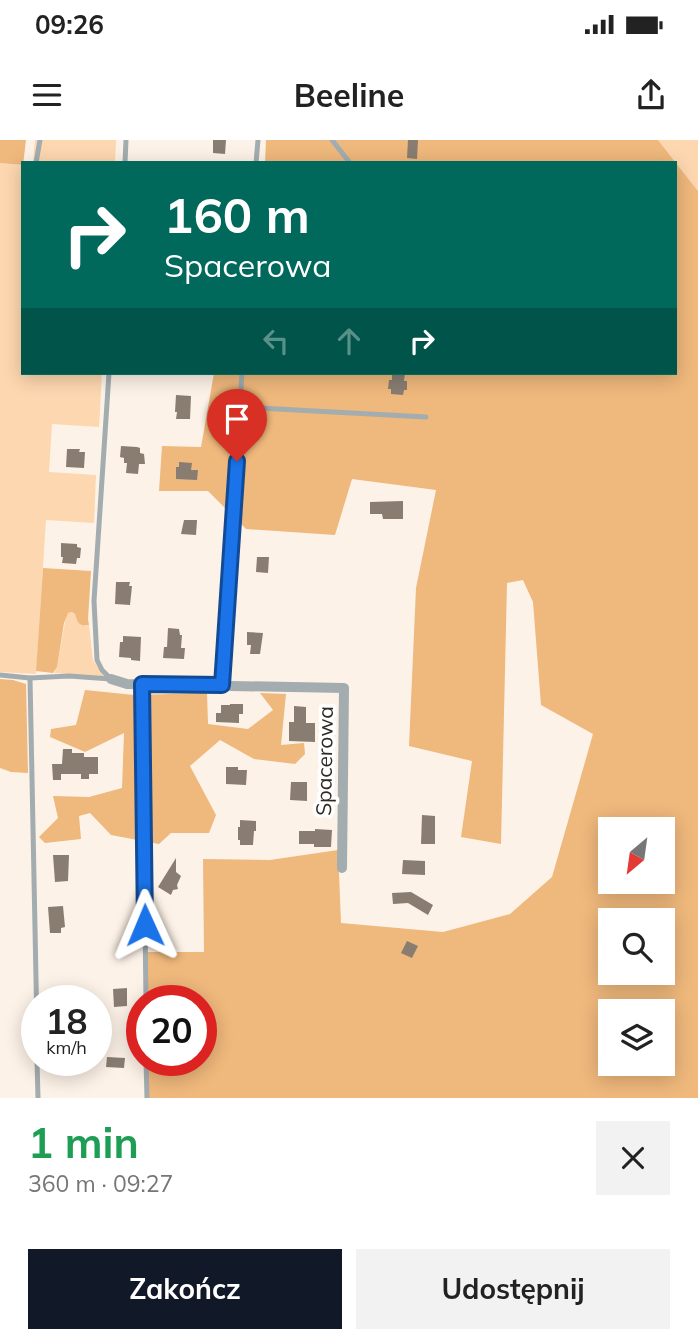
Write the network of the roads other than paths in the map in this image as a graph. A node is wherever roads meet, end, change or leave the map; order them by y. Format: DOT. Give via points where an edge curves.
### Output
graph roads {
  1 [pos="40,140"];
  2 [pos="126,140"];
  3 [pos="258,140"];
  4 [pos="332,140"];
  5 [pos="36,161"];
  6 [pos="125,161"];
  7 [pos="256,161"];
  8 [pos="348,161"];
  9 [pos="109,375"];
  10 [pos="242,375"];
  11 [pos="241,407"];
  12 [pos="426,417"];
  13 [pos="0,675"];
  14 [pos="30,678"];
  15 [pos="111,679"];
  16 [pos="142,684"];
  17 [pos="222,685"];
  18 [pos="342,868"];
  19 [pos="36,985"];
  20 [pos="146,985"];
  21 [pos="37,1076"];
  22 [pos="146,1076"];
  23 [pos="38,1098"];
  24 [pos="147,1098"];
  1 -- 5 [label="lane"];
  2 -- 6 [label="lane"];
  3 -- 7 [label="lane"];
  4 -- 8 [label="lane"];
  9 -- 15 [label="lane" via="94,601 97,660"];
  10 -- 11 [label="lane"];
  11 -- 12 [label="lane"];
  11 -- 17 [label="lane"];
  13 -- 14 [label="lane"];
  14 -- 15 [label="lane"];
  14 -- 19 [label="lane"];
  15 -- 16 [label="street, Spacerowa"];
  16 -- 17 [label="street, Spacerowa"];
  16 -- 20 [label="lane"];
  17 -- 18 [label="street, Spacerowa" via="344,688"];
  21 -- 23 [label="lane"];
  22 -- 24 [label="lane"];
}
